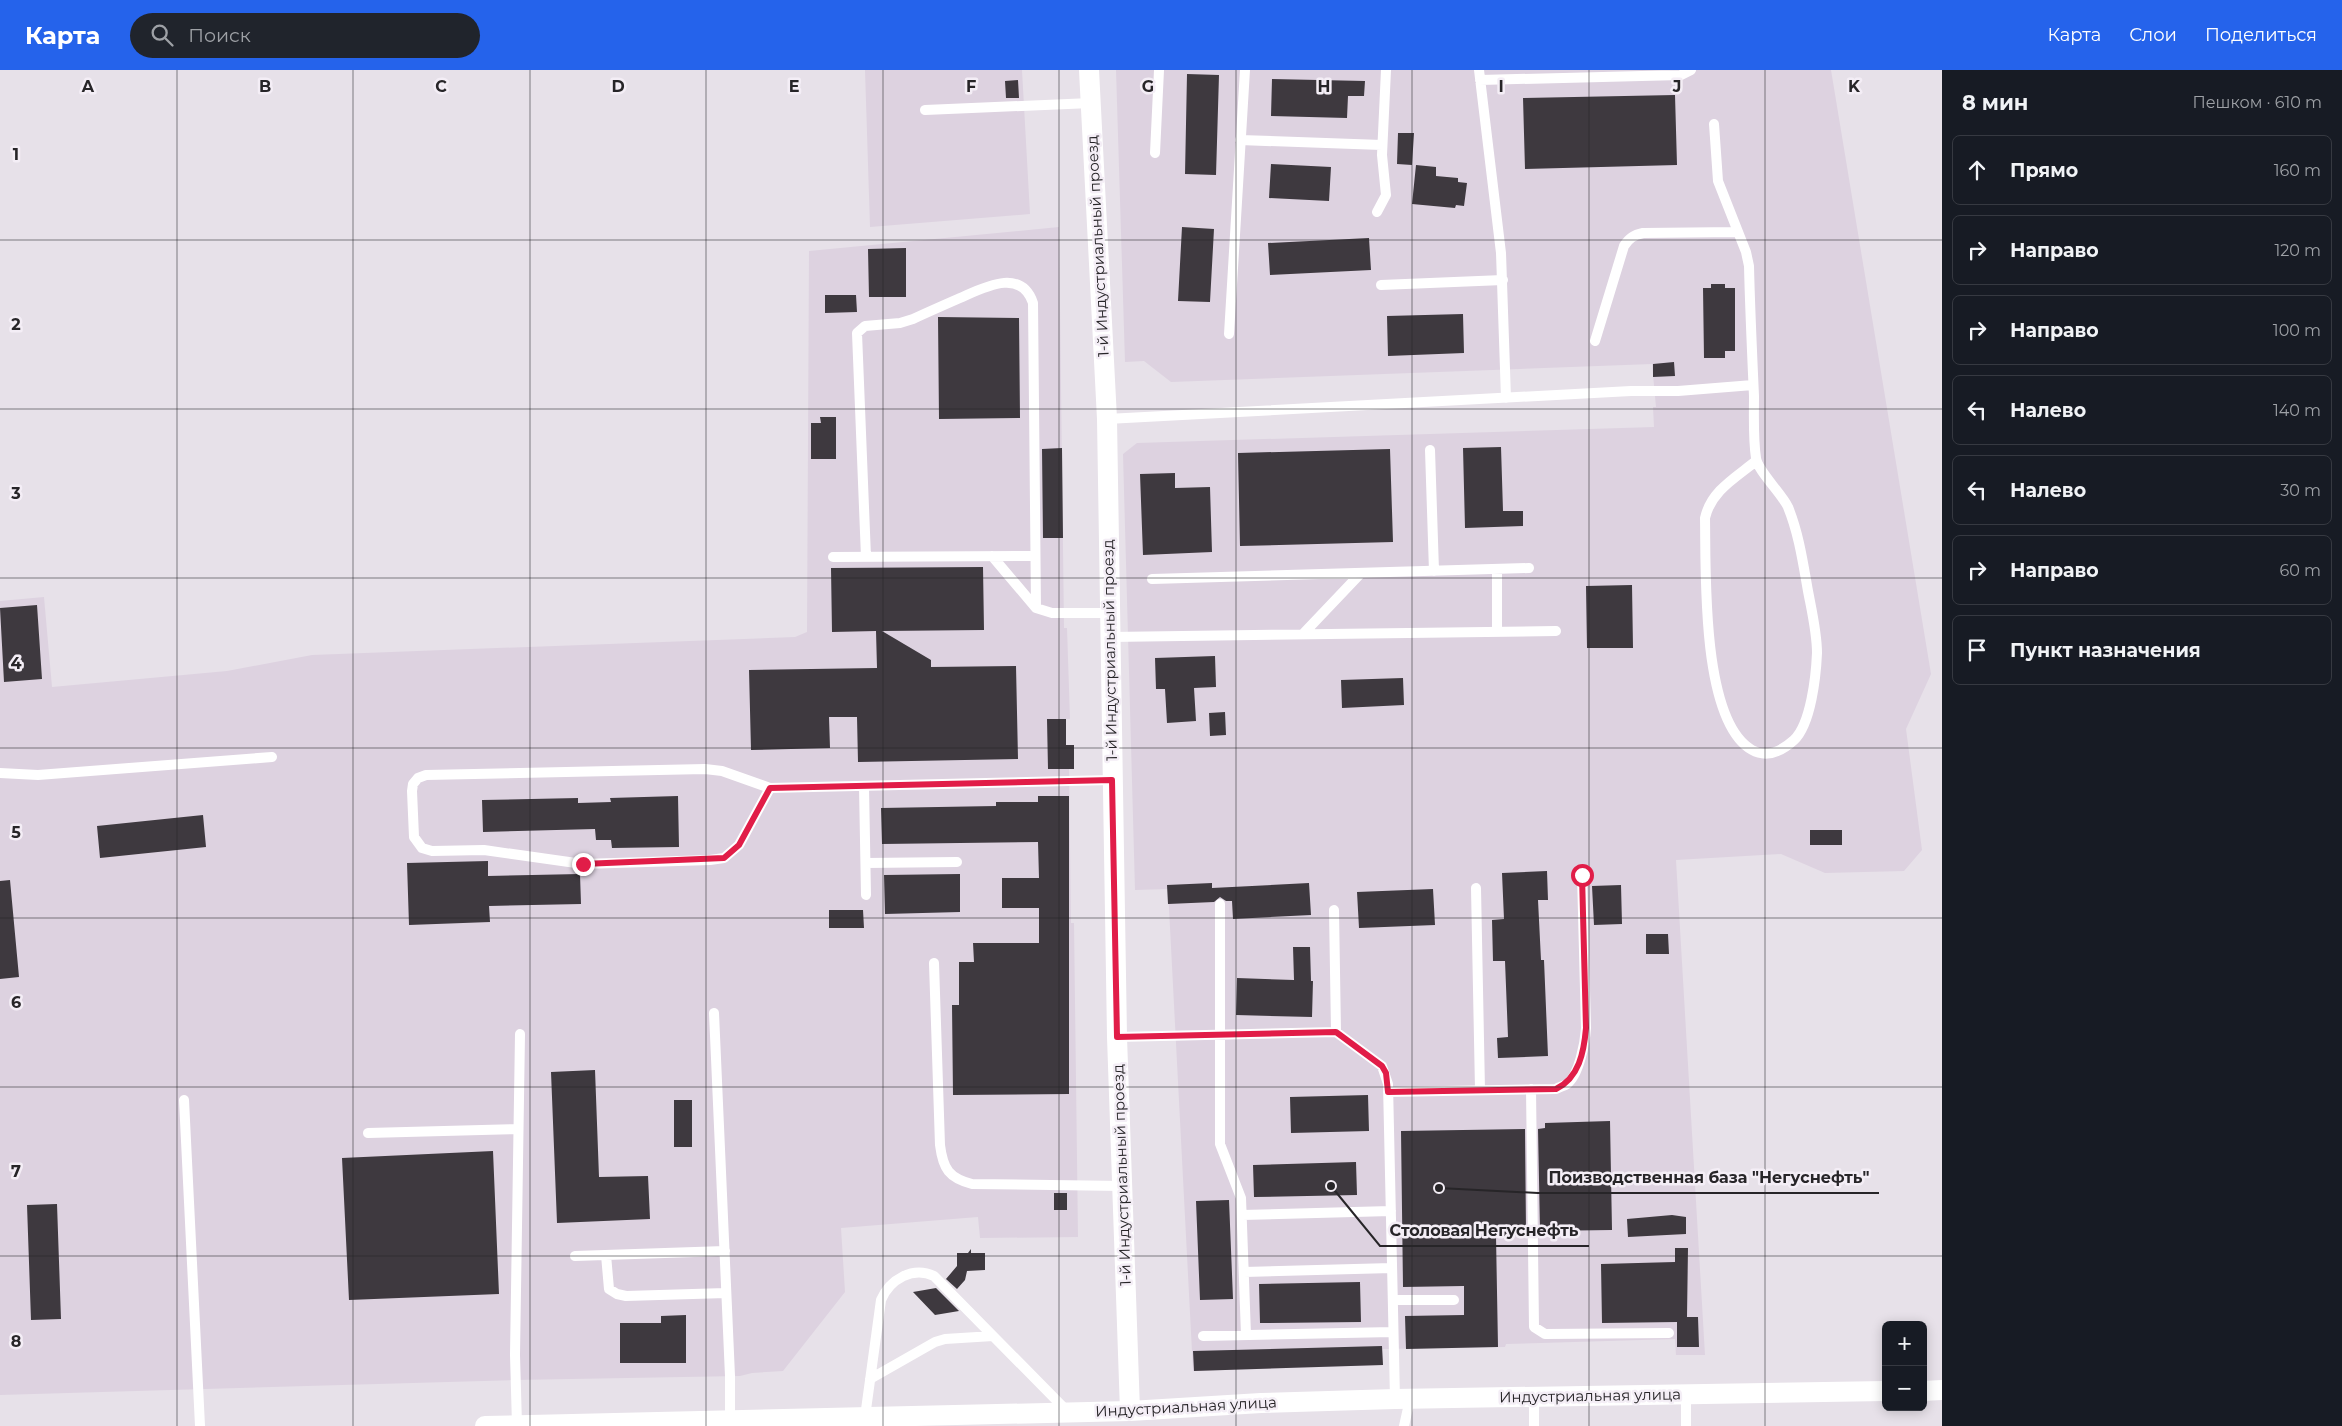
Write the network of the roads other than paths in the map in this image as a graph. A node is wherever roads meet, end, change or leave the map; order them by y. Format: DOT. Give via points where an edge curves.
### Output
graph roads {
  1 [pos="1089,70"];
  2 [pos="1159,70"];
  3 [pos="1245,70"];
  4 [pos="1386,70"];
  5 [pos="1691,70"];
  6 [pos="1480,75"];
  7 [pos="1091,103"];
  8 [pos="925,110"];
  9 [pos="1714,124"];
  10 [pos="1240,140"];
  11 [pos="1382,146"];
  12 [pos="1155,153"];
  13 [pos="1377,212"];
  14 [pos="1737,232"];
  15 [pos="1503,280"];
  16 [pos="1381,285"];
  17 [pos="1229,334"];
  18 [pos="1595,341"];
  19 [pos="1753,385"];
  20 [pos="1506,398"];
  21 [pos="1107,419"];
  22 [pos="1430,450"];
  23 [pos="1756,461"];
  24 [pos="992,556"];
  25 [pos="1035,556"];
  26 [pos="833,557"];
  27 [pos="866,557"];
  28 [pos="1529,568"];
  29 [pos="1497,569"];
  30 [pos="1434,571"];
  31 [pos="1362,573"];
  32 [pos="1152,579"];
  33 [pos="1036,608"];
  34 [pos="1110,613"];
  35 [pos="1556,631"];
  36 [pos="1497,632"];
  37 [pos="1303,634"];
  38 [pos="1110,637"];
  39 [pos="272,757"];
  40 [pos="0,773"];
  41 [pos="1112,780"];
  42 [pos="864,786"];
  43 [pos="770,788"];
  44 [pos="957,862"];
  45 [pos="866,863"];
  46 [pos="1582,875"];
  47 [pos="1476,888"];
  48 [pos="866,895"];
  49 [pos="1220,904"];
  50 [pos="1334,910"];
  51 [pos="934,963"];
  52 [pos="714,1013"];
  53 [pos="1336,1032"];
  54 [pos="520,1034"];
  55 [pos="1220,1035"];
  56 [pos="1117,1037"];
  57 [pos="1531,1089"];
  58 [pos="1480,1090"];
  59 [pos="1388,1092"];
  60 [pos="184,1100"];
  61 [pos="518,1128"];
  62 [pos="368,1133"];
  63 [pos="1122,1186"];
  64 [pos="1391,1211"];
  65 [pos="1242,1215"];
  66 [pos="725,1251"];
  67 [pos="606,1255"];
  68 [pos="575,1256"];
  69 [pos="1392,1268"];
  70 [pos="1244,1272"];
  71 [pos="726,1293"];
  72 [pos="1393,1300"];
  73 [pos="1454,1300"];
  74 [pos="1393,1332"];
  75 [pos="1669,1333"];
  76 [pos="1246,1335"];
  77 [pos="993,1336"];
  78 [pos="1203,1336"];
  79 [pos="870,1379"];
  80 [pos="1927,1390"];
  81 [pos="1942,1390"];
  82 [pos="1882,1391"];
  83 [pos="1686,1395"];
  84 [pos="1534,1397"];
  85 [pos="1403,1399"];
  86 [pos="1130,1411"];
  87 [pos="1068,1412"];
  88 [pos="865,1417"];
  89 [pos="957,1420"];
  90 [pos="729,1423"];
  91 [pos="517,1425"];
  92 [pos="559,1425"];
  93 [pos="200,1426"];
  94 [pos="485,1426"];
  95 [pos="1404,1426"];
  96 [pos="1534,1426"];
  97 [pos="1686,1426"];
  1 -- 7 [label="street, 1-й Индустриальный проезд"];
  2 -- 12 [label="lane"];
  3 -- 10 [label="lane"];
  4 -- 11 [label="lane"];
  5 -- 6 [label="lane" via="1681,75"];
  6 -- 15 [label="lane"];
  7 -- 8 [label="lane"];
  7 -- 21 [label="street, 1-й Индустриальный проезд"];
  9 -- 14 [label="lane" via="1718,182"];
  10 -- 11 [label="lane"];
  10 -- 17 [label="lane"];
  11 -- 13 [label="lane" via="1386,195"];
  14 -- 18 [label="lane" via="1642,233 1628,239"];
  14 -- 19 [label="lane" via="1749,266"];
  15 -- 16 [label="lane"];
  15 -- 20 [label="lane"];
  19 -- 20 [label="lane"];
  19 -- 23 [label="lane"];
  20 -- 21 [label="lane"];
  21 -- 34 [label="street, 1-й Индустриальный проезд"];
  22 -- 30 [label="lane"];
  23 -- 23 [label="lane" via="1787,506 1792,519 1817,652 1808,715 1797,737 1783,750 1770,754 1757,753 1735,734 1717,686 1707,614 1705,518 1708,506 1716,493"];
  24 -- 25 [label="lane"];
  24 -- 27 [label="lane"];
  24 -- 33 [label="lane"];
  25 -- 27 [label="lane" via="1033,303 1023,287 1003,283 990,285 900,323 865,326 857,333"];
  25 -- 33 [label="lane"];
  26 -- 27 [label="lane"];
  28 -- 29 [label="lane"];
  29 -- 30 [label="lane"];
  29 -- 36 [label="lane"];
  30 -- 31 [label="lane"];
  31 -- 32 [label="lane"];
  31 -- 37 [label="lane"];
  33 -- 34 [label="lane" via="1052,613"];
  34 -- 38 [label="street, 1-й Индустриальный проезд"];
  35 -- 36 [label="lane"];
  36 -- 37 [label="lane"];
  37 -- 38 [label="lane"];
  38 -- 41 [label="street, 1-й Индустриальный проезд"];
  39 -- 40 [label="lane" via="38,775"];
  41 -- 42 [label="lane"];
  41 -- 56 [label="street, 1-й Индустриальный проезд"];
  42 -- 43 [label="lane"];
  42 -- 45 [label="lane"];
  43 -- 43 [label="lane" via="733,852 724,858 710,860 583,864 484,850 432,851 422,848 414,837 412,791 418,778 426,775 705,769"];
  44 -- 45 [label="lane"];
  45 -- 48 [label="lane"];
  46 -- 57 [label="lane" via="1585,1044 1574,1076 1567,1084 1556,1089"];
  47 -- 58 [label="lane"];
  49 -- 55 [label="lane"];
  50 -- 53 [label="lane"];
  51 -- 63 [label="lane" via="940,1145 948,1172 957,1180 972,1184"];
  52 -- 66 [label="lane"];
  53 -- 55 [label="lane"];
  53 -- 59 [label="lane" via="1382,1066"];
  54 -- 61 [label="lane"];
  55 -- 56 [label="lane"];
  55 -- 65 [label="lane" via="1220,1144 1238,1190"];
  56 -- 63 [label="street, 1-й Индустриальный проезд"];
  57 -- 58 [label="lane"];
  57 -- 75 [label="lane" via="1534,1328 1545,1334"];
  58 -- 59 [label="lane"];
  59 -- 64 [label="lane"];
  60 -- 93 [label="lane"];
  61 -- 62 [label="lane"];
  61 -- 91 [label="lane"];
  63 -- 86 [label="street, 1-й Индустриальный проезд"];
  64 -- 65 [label="lane"];
  64 -- 69 [label="lane"];
  65 -- 70 [label="lane"];
  66 -- 67 [label="lane"];
  66 -- 71 [label="lane"];
  67 -- 68 [label="lane"];
  67 -- 71 [label="lane" via="609,1289 617,1294"];
  69 -- 70 [label="lane"];
  69 -- 72 [label="lane"];
  70 -- 76 [label="lane"];
  71 -- 90 [label="lane"];
  72 -- 73 [label="lane"];
  72 -- 74 [label="lane"];
  74 -- 76 [label="lane"];
  74 -- 85 [label="lane"];
  76 -- 78 [label="lane"];
  77 -- 79 [label="lane" via="935,1342"];
  77 -- 79 [label="lane" via="934,1276 925,1272 908,1273 891,1284 881,1300"];
  77 -- 87 [label="lane"];
  79 -- 88 [label="lane"];
  80 -- 81 [label="street"];
  82 -- 83 [label="street, Индустриальная улица"];
  83 -- 84 [label="street, Индустриальная улица"];
  83 -- 97 [label="lane"];
  84 -- 85 [label="street, Индустриальная улица"];
  84 -- 96 [label="lane"];
  85 -- 86 [label="street, Индустриальная улица"];
  85 -- 95 [label="lane"];
  86 -- 87 [label="street, Индустриальная улица"];
  87 -- 89 [label="street, Индустриальная улица"];
  88 -- 89 [label="street, Индустриальная улица"];
  88 -- 90 [label="street, Индустриальная улица"];
  90 -- 92 [label="street, Индустриальная улица"];
  91 -- 92 [label="street, Индустриальная улица"];
  91 -- 94 [label="street, Индустриальная улица"];
}
